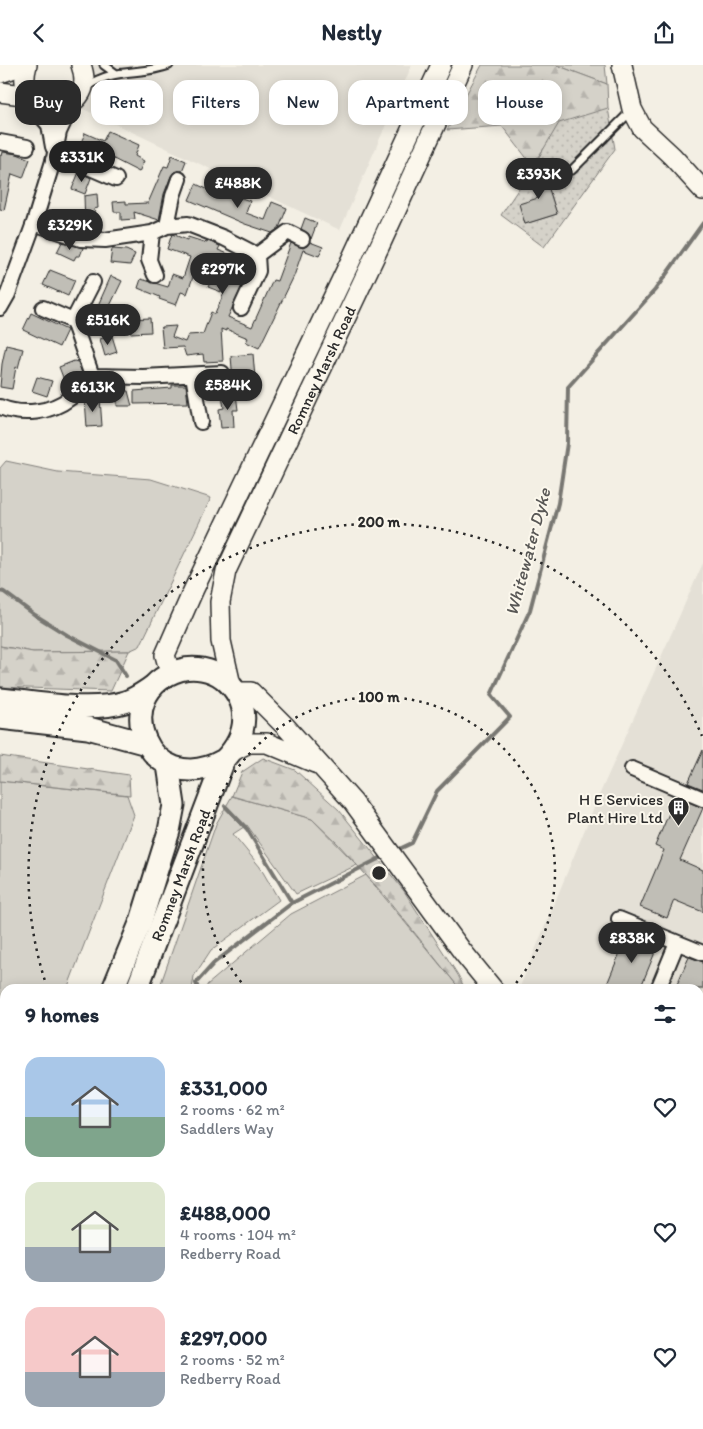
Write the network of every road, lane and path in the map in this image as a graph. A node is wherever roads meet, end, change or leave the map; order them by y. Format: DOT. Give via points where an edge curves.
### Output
graph roads {
  1 [pos="25,65"];
  2 [pos="81,65"];
  3 [pos="104,65"];
  4 [pos="170,65"];
  5 [pos="441,65"];
  6 [pos="463,65"];
  7 [pos="622,65"];
  8 [pos="161,66"];
  9 [pos="0,73"];
  10 [pos="115,73"];
  11 [pos="24,80"];
  12 [pos="81,87"];
  13 [pos="0,92"];
  14 [pos="81,92"];
  15 [pos="15,96"];
  16 [pos="632,109"];
  17 [pos="48,125"];
  18 [pos="62,125"];
  19 [pos="0,142"];
  20 [pos="26,147"];
  21 [pos="53,159"];
  22 [pos="572,170"];
  23 [pos="116,179"];
  24 [pos="179,179"];
  25 [pos="703,190"];
  26 [pos="34,223"];
  27 [pos="167,226"];
  28 [pos="152,233"];
  29 [pos="302,239"];
  30 [pos="257,255"];
  31 [pos="155,275"];
  32 [pos="92,282"];
  33 [pos="4,292"];
  34 [pos="241,307"];
  35 [pos="0,308"];
  36 [pos="43,308"];
  37 [pos="73,321"];
  38 [pos="222,373"];
  39 [pos="193,375"];
  40 [pos="92,376"];
  41 [pos="0,407"];
  42 [pos="201,422"];
  43 [pos="170,673"];
  44 [pos="152,687"];
  45 [pos="233,688"];
  46 [pos="0,699"];
  47 [pos="0,718"];
  48 [pos="147,744"];
  49 [pos="228,756"];
  50 [pos="168,765"];
  51 [pos="321,766"];
  52 [pos="632,769"];
  53 [pos="703,799"];
  54 [pos="619,919"];
  55 [pos="677,943"];
  56 [pos="703,953"];
  57 [pos="115,984"];
  58 [pos="139,984"];
  59 [pos="489,984"];
  60 [pos="660,984"];
  1 -- 9 [label="street"];
  1 -- 11 [label="street"];
  2 -- 12 [label="street" via="84,73"];
  3 -- 10 [label="lane"];
  4 -- 8 [label="lane"];
  5 -- 43 [label="street, Romney Marsh Road" via="193,591 166,655"];
  6 -- 45 [label="street, Romney Marsh Road" via="226,571 220,602 221,641"];
  7 -- 16 [label="street"];
  8 -- 10 [label="lane" via="150,71"];
  10 -- 14 [label="lane" via="92,82"];
  13 -- 15 [label="street"];
  16 -- 22 [label="lane"];
  16 -- 25 [label="street" via="642,128"];
  17 -- 21 [label="street"];
  18 -- 21 [label="street"];
  19 -- 20 [label="street"];
  21 -- 23 [label="street" via="79,163"];
  21 -- 26 [label="street"];
  24 -- 27 [label="street"];
  26 -- 28 [label="street" via="81,239 106,240"];
  26 -- 33 [label="street"];
  27 -- 28 [label="street"];
  27 -- 30 [label="street" via="188,224"];
  28 -- 31 [label="street" via="149,260"];
  29 -- 30 [label="street" via="288,232"];
  30 -- 34 [label="street" via="258,271"];
  32 -- 37 [label="street"];
  33 -- 35 [label="street"];
  36 -- 37 [label="street"];
  37 -- 40 [label="street"];
  38 -- 39 [label="street"];
  39 -- 40 [label="street"];
  39 -- 42 [label="street"];
  40 -- 41 [label="street" via="70,399 49,408 25,413"];
  43 -- 44 [label="main road"];
  43 -- 45 [label="main road" via="186,668 202,669 218,675"];
  44 -- 46 [label="main road" via="124,703 87,707"];
  44 -- 48 [label="main road" via="144,700 141,715"];
  45 -- 49 [label="main road" via="239,697 244,725 240,739"];
  45 -- 51 [label="street" via="251,692"];
  47 -- 48 [label="main road" via="88,728"];
  48 -- 50 [label="main road"];
  49 -- 50 [label="main road" via="211,767 196,771"];
  49 -- 51 [label="street" via="249,743 267,743"];
  49 -- 58 [label="main road, Romney Marsh Road"];
  50 -- 57 [label="main road, Romney Marsh Road" via="174,805 169,831 141,921"];
  51 -- 59 [label="street" via="354,802"];
  52 -- 53 [label="street"];
  54 -- 55 [label="street"];
  55 -- 56 [label="street"];
  55 -- 60 [label="street"];
}
